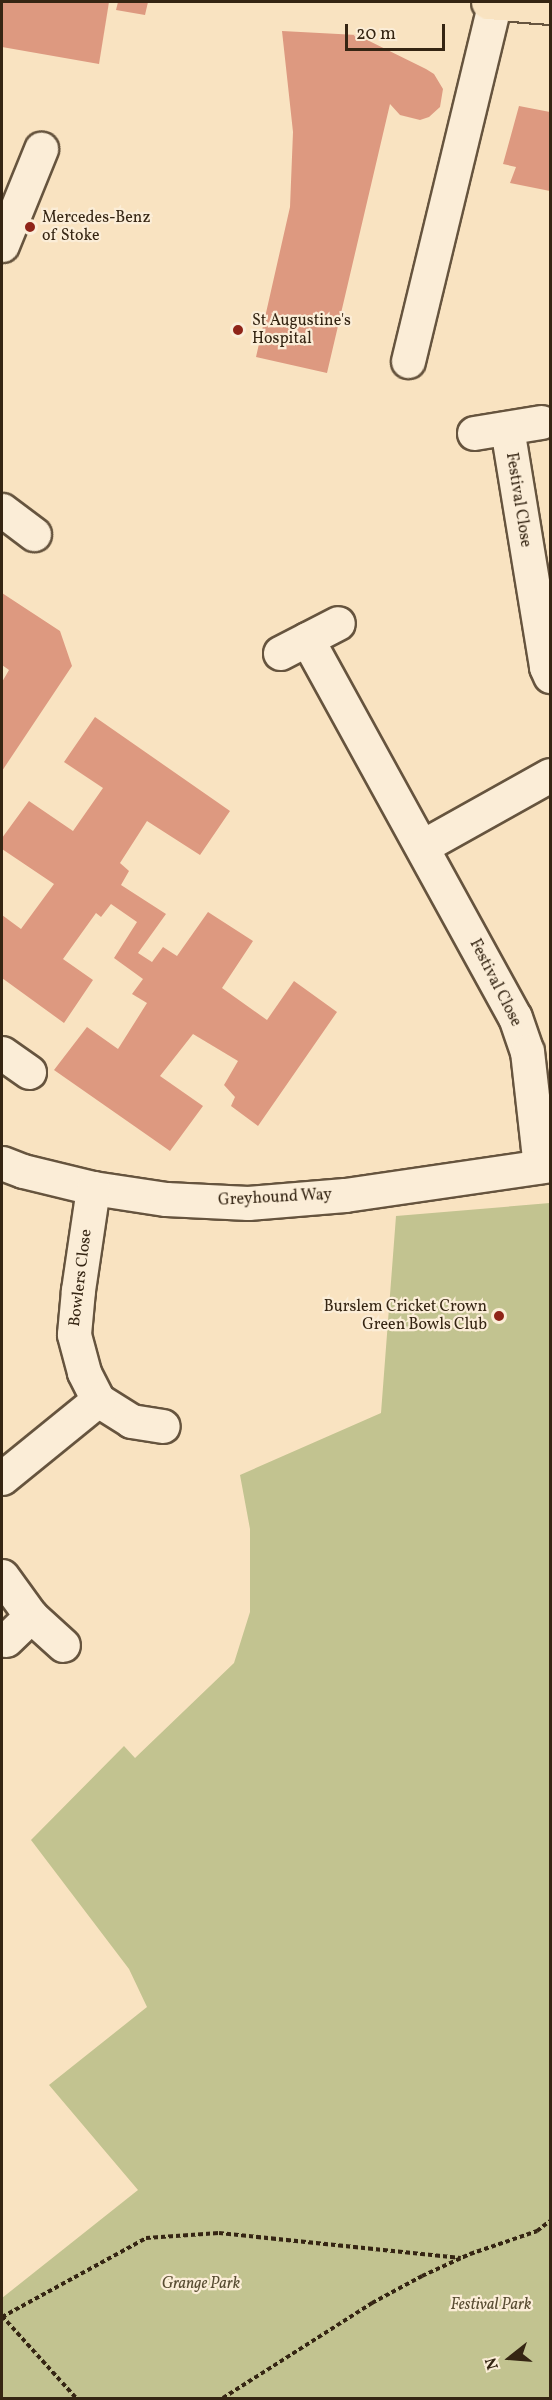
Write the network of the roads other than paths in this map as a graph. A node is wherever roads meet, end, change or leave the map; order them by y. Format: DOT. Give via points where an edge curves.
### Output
graph roads {
  1 [pos="493,2"];
  2 [pos="550,7"];
  3 [pos="41,149"];
  4 [pos="2,245"];
  5 [pos="408,361"];
  6 [pos="541,422"];
  7 [pos="507,428"];
  8 [pos="474,433"];
  9 [pos="2,510"];
  10 [pos="34,534"];
  11 [pos="338,623"];
  12 [pos="550,676"];
  13 [pos="550,775"];
  14 [pos="423,846"];
  15 [pos="2,1053"];
  16 [pos="29,1072"];
  17 [pos="540,1076"];
  18 [pos="2,1163"];
  19 [pos="545,1165"];
  20 [pos="93,1188"];
  21 [pos="98,1400"];
  22 [pos="162,1426"];
  23 [pos="2,1478"];
  24 [pos="2,1576"];
  25 [pos="31,1616"];
  26 [pos="6,1640"];
  27 [pos="63,1645"];
  1 -- 2 [label="highway"];
  1 -- 5 [label="street"];
  3 -- 4 [label="street"];
  6 -- 7 [label="street, Festival Close"];
  7 -- 8 [label="street, Festival Close"];
  7 -- 12 [label="street, Festival Close"];
  9 -- 10 [label="street"];
  11 -- 14 [label="street, Festival Close" via="293,646"];
  13 -- 14 [label="street"];
  14 -- 17 [label="street, Festival Close" via="515,1017 526,1051"];
  15 -- 16 [label="street"];
  17 -- 19 [label="street, Festival Close"];
  18 -- 20 [label="street, Greyhound Way"];
  19 -- 20 [label="street, Greyhound Way" via="345,1195 248,1203 166,1199"];
  20 -- 21 [label="street, Bowlers Close" via="74,1334 84,1372"];
  21 -- 22 [label="street" via="131,1421"];
  21 -- 23 [label="street"];
  24 -- 25 [label="street"];
  25 -- 26 [label="street"];
  25 -- 27 [label="street"];
}
